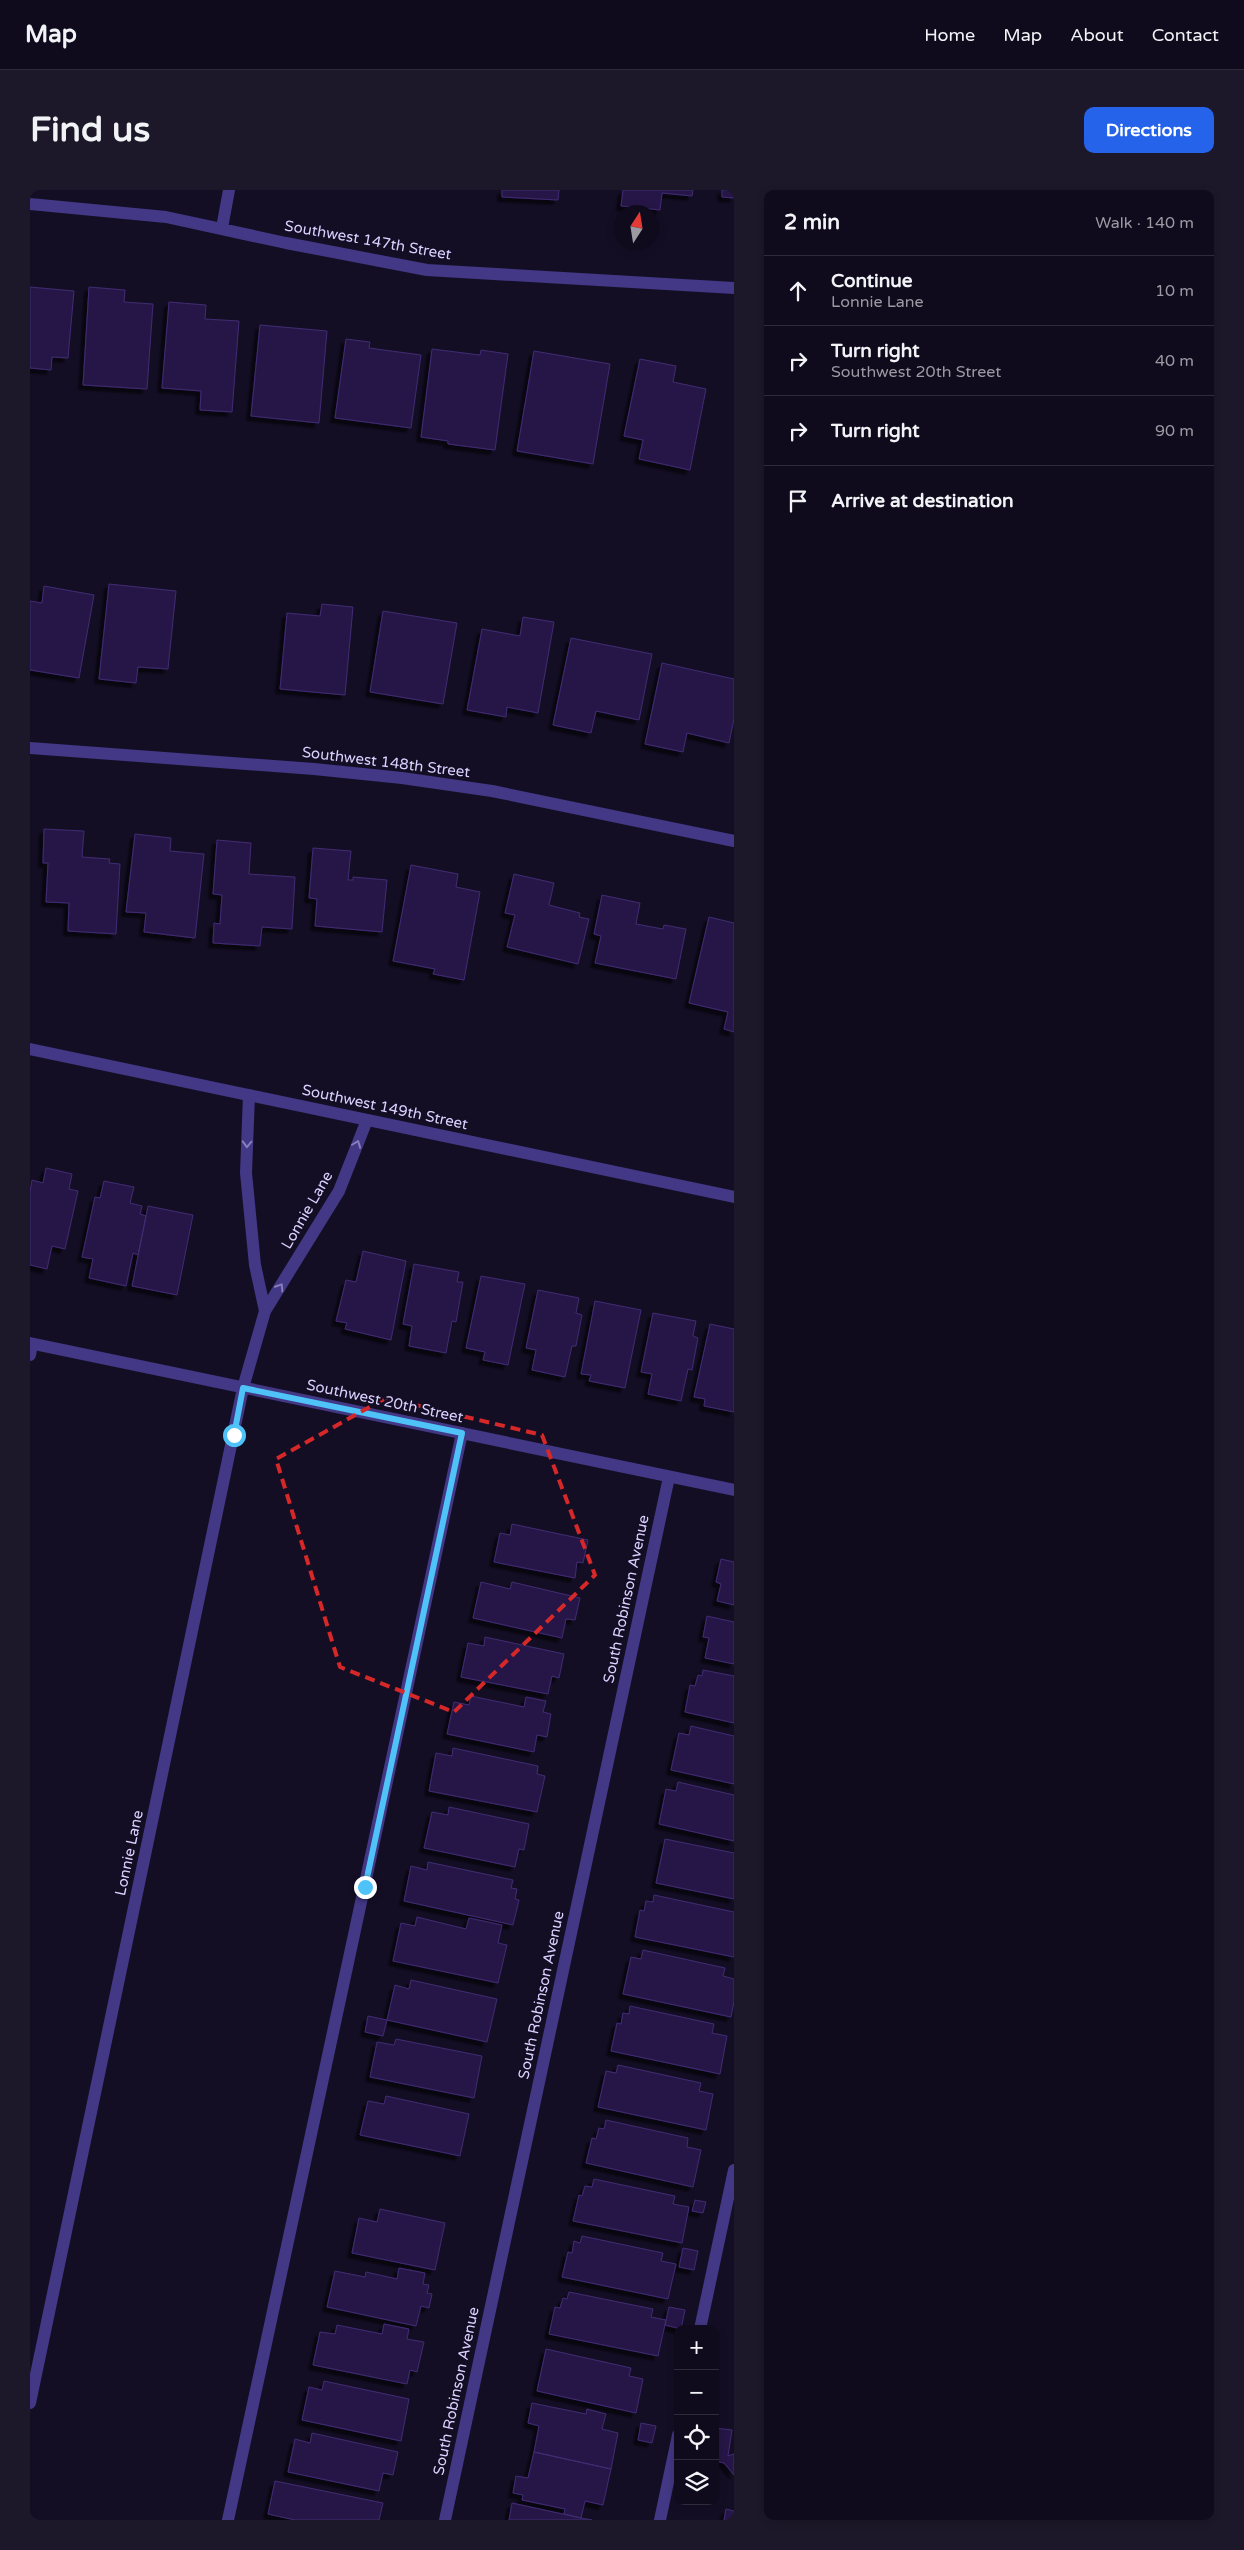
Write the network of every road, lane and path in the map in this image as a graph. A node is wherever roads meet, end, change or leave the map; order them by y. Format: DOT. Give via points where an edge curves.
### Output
graph roads {
  1 [pos="229,190"];
  2 [pos="30,204"];
  3 [pos="222,228"];
  4 [pos="734,288"];
  5 [pos="30,748"];
  6 [pos="734,841"];
  7 [pos="30,1049"];
  8 [pos="249,1095"];
  9 [pos="367,1120"];
  10 [pos="734,1197"];
  11 [pos="265,1311"];
  12 [pos="31,1347"];
  13 [pos="243,1388"];
  14 [pos="462,1433"];
  15 [pos="669,1477"];
  16 [pos="734,1490"];
  17 [pos="734,2170"];
  18 [pos="701,2325"];
  19 [pos="30,2403"];
  20 [pos="674,2454"];
  21 [pos="228,2520"];
  22 [pos="445,2520"];
  23 [pos="660,2520"];
  1 -- 3 [label="street"];
  2 -- 3 [label="street, Southwest 147th Street" via="166,216"];
  3 -- 4 [label="street, Southwest 147th Street" via="427,270"];
  5 -- 6 [label="street, Southwest 148th Street" via="402,778 492,791"];
  7 -- 8 [label="street, Southwest 149th Street"];
  8 -- 9 [label="street, Southwest 149th Street"];
  8 -- 11 [label="street, Lonnie Lane, one-way" via="246,1173 254,1265"];
  9 -- 10 [label="street, Southwest 149th Street"];
  11 -- 9 [label="street, Lonnie Lane, one-way" via="339,1191"];
  11 -- 13 [label="street, Lonnie Lane"];
  12 -- 13 [label="street, Southwest 20th Street"];
  13 -- 14 [label="street, Southwest 20th Street"];
  13 -- 19 [label="street, Lonnie Lane"];
  14 -- 15 [label="street, Southwest 20th Street"];
  14 -- 21 [label="street"];
  15 -- 16 [label="street, Southwest 20th Street"];
  15 -- 22 [label="street, South Robinson Avenue"];
  17 -- 18 [label="street"];
  20 -- 23 [label="street"];
}
